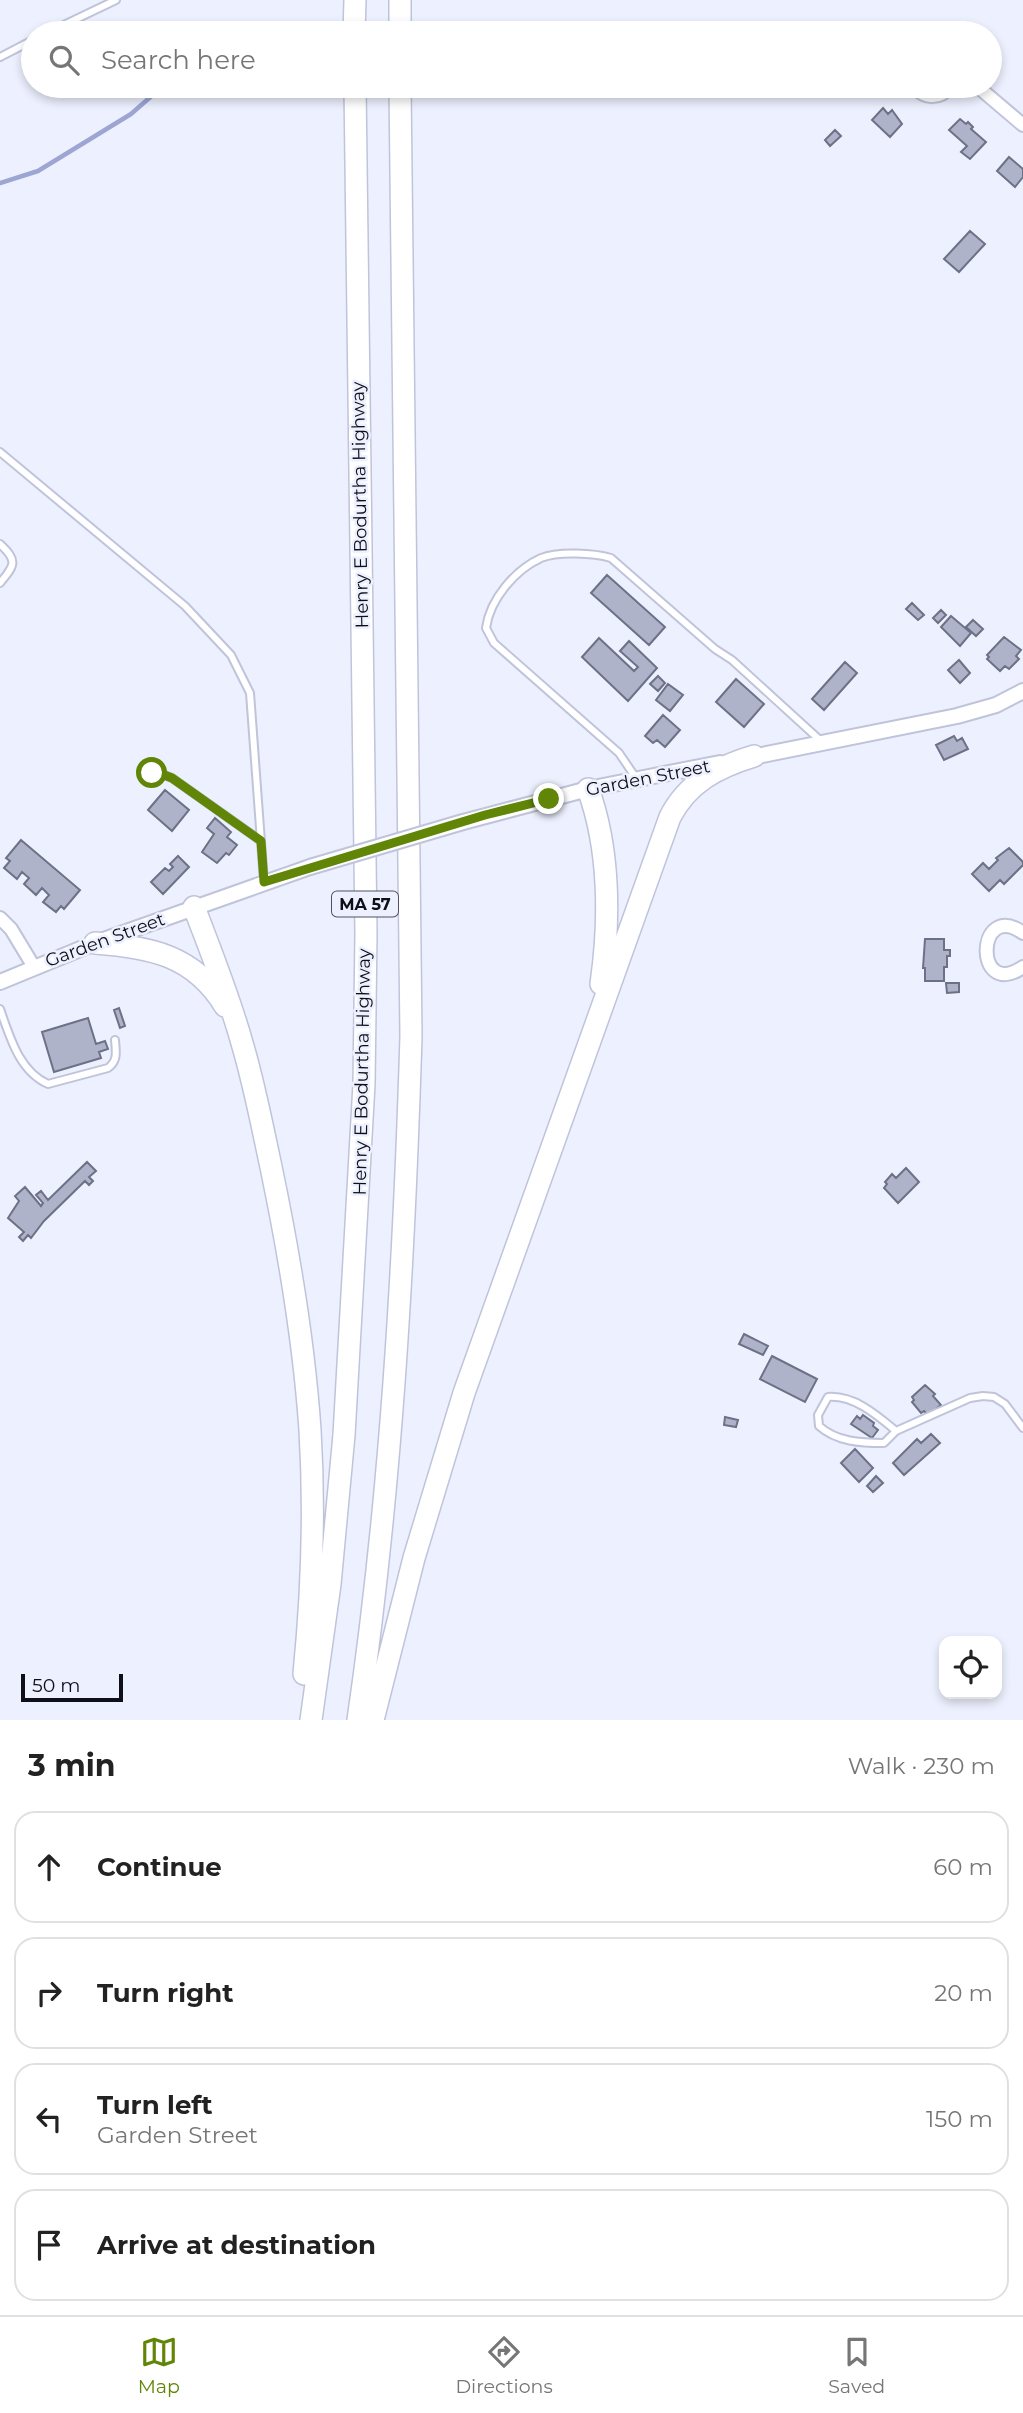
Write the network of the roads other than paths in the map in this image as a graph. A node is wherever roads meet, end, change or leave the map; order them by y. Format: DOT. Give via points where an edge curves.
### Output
graph roads {
  1 [pos="114,0"];
  2 [pos="355,0"];
  3 [pos="400,0"];
  4 [pos="71,21"];
  5 [pos="354,21"];
  6 [pos="400,21"];
  7 [pos="21,46"];
  8 [pos="0,57"];
  9 [pos="355,98"];
  10 [pos="400,98"];
  11 [pos="991,98"];
  12 [pos="1023,125"];
  13 [pos="0,452"];
  14 [pos="0,544"];
  15 [pos="0,583"];
  16 [pos="1023,691"];
  17 [pos="823,742"];
  18 [pos="754,756"];
  19 [pos="145,775"];
  20 [pos="637,780"];
  21 [pos="587,789"];
  22 [pos="261,841"];
  23 [pos="264,882"];
  24 [pos="194,907"];
  25 [pos="0,918"];
  26 [pos="1023,933"];
  27 [pos="95,943"];
  28 [pos="34,967"];
  29 [pos="1023,967"];
  30 [pos="0,982"];
  31 [pos="0,1009"];
  32 [pos="115,1040"];
  33 [pos="242,1043"];
  34 [pos="581,1064"];
  35 [pos="1023,1428"];
  36 [pos="896,1431"];
  37 [pos="299,1720"];
  38 [pos="311,1720"];
  39 [pos="358,1720"];
  40 [pos="373,1720"];
  1 -- 4 [label="lane"];
  2 -- 5 [label="highway"];
  3 -- 6 [label="highway"];
  7 -- 8 [label="lane"];
  9 -- 38 [label="highway, Henry E Bodurtha Highway / MA 57" via="365,1059 344,1435"];
  10 -- 39 [label="highway, MA 57" via="411,1036 390,1437"];
  11 -- 12 [label="street"];
  13 -- 22 [label="lane" via="185,606 231,655 250,693"];
  14 -- 15 [label="lane" via="12,556 13,568"];
  16 -- 17 [label="street, Garden Street" via="968,713"];
  17 -- 18 [label="street, Garden Street"];
  17 -- 20 [label="lane" via="611,558 598,554 543,557 519,572 499,594 486,628 494,643 618,752"];
  18 -- 20 [label="street, Garden Street"];
  18 -- 34 [label="highway" via="709,774 676,806"];
  19 -- 22 [label="lane" via="159,773 172,778"];
  20 -- 21 [label="street, Garden Street"];
  21 -- 23 [label="street, Garden Street, bridge"];
  21 -- 34 [label="highway" via="602,850 606,913 600,990"];
  22 -- 23 [label="lane"];
  23 -- 24 [label="street, Garden Street"];
  24 -- 27 [label="street, Garden Street"];
  24 -- 33 [label="highway"];
  25 -- 28 [label="street" via="12,929"];
  26 -- 29 [label="street" via="997,930 985,950 996,970 1010,973"];
  27 -- 28 [label="street, Garden Street"];
  27 -- 33 [label="highway" via="150,948 192,970 221,999"];
  28 -- 30 [label="street, Garden Street"];
  31 -- 32 [label="lane" via="19,1056 48,1084 108,1069 115,1064"];
  33 -- 37 [label="highway" via="280,1212 310,1428 313,1530"];
  34 -- 40 [label="highway" via="449,1439"];
  35 -- 36 [label="lane" via="995,1396 983,1396"];
  36 -- 36 [label="lane" via="884,1443 861,1443 830,1436 819,1426 818,1415 828,1397 849,1399"];
}
